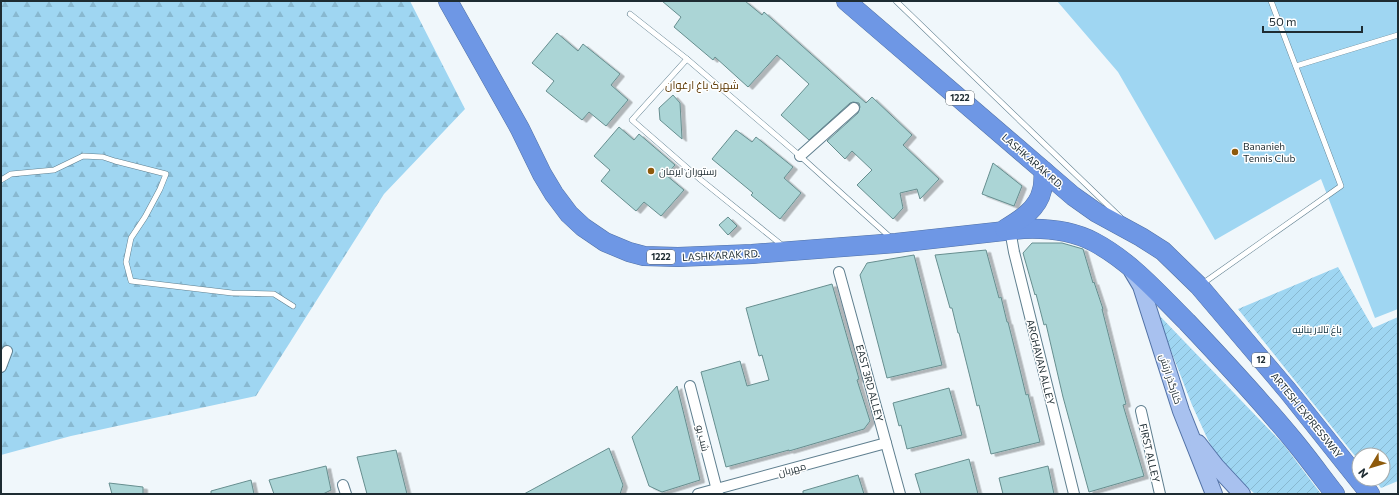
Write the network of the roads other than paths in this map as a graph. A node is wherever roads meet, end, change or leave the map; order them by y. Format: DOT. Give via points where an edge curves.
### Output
graph roads {
  1 [pos="448,1"];
  2 [pos="846,1"];
  3 [pos="896,1"];
  4 [pos="1271,1"];
  5 [pos="630,14"];
  6 [pos="1398,35"];
  7 [pos="687,59"];
  8 [pos="1296,66"];
  9 [pos="854,108"];
  10 [pos="800,156"];
  11 [pos="1044,171"];
  12 [pos="1,180"];
  13 [pos="1073,196"];
  14 [pos="1005,231"];
  15 [pos="1141,237"];
  16 [pos="896,243"];
  17 [pos="789,251"];
  18 [pos="1128,264"];
  19 [pos="839,272"];
  20 [pos="1199,286"];
  21 [pos="293,306"];
  22 [pos="7,351"];
  23 [pos="1,367"];
  24 [pos="690,386"];
  25 [pos="1141,411"];
  26 [pos="1186,427"];
  27 [pos="886,443"];
  28 [pos="1207,478"];
  29 [pos="717,492"];
  30 [pos="698,494"];
  31 [pos="900,494"];
  32 [pos="1074,494"];
  33 [pos="1160,494"];
  34 [pos="1209,494"];
  35 [pos="1214,494"];
  36 [pos="1242,494"];
  37 [pos="1335,494"];
  38 [pos="1370,494"];
  1 -- 17 [label="highway, LASHKARAK RD. / 1222" via="554,194 569,214 594,235 605,242 644,256 678,257"];
  2 -- 11 [label="highway, LASHKARAK RD. / 1222"];
  3 -- 15 [label="lane"];
  4 -- 8 [label="lane"];
  5 -- 7 [label="lane"];
  6 -- 8 [label="lane"];
  7 -- 10 [label="lane"];
  7 -- 17 [label="lane" via="632,120"];
  8 -- 20 [label="lane" via="1342,186"];
  9 -- 10 [label="street"];
  10 -- 16 [label="lane"];
  11 -- 13 [label="highway, LASHKARAK RD. / 1222"];
  11 -- 14 [label="highway, 1222" via="1042,191 1034,206"];
  12 -- 21 [label="lane" via="11,174 54,170 83,156 104,157 166,174 145,217 131,238 126,262 131,281 232,293 274,294"];
  13 -- 15 [label="highway, ARTESH EXPRESSWAY / 1222" via="1097,213"];
  14 -- 16 [label="highway, LASHKARAK RD. / 1222"];
  14 -- 18 [label="highway, 1222" via="1038,228 1074,234 1092,241"];
  14 -- 32 [label="street, ARGHAVAN ALLEY" via="1014,252"];
  15 -- 18 [label="highway"];
  15 -- 20 [label="highway, ARTESH EXPRESSWAY / 12" via="1163,251"];
  16 -- 17 [label="highway, LASHKARAK RD. / 1222"];
  18 -- 26 [label="main road, کنارگذر ارتش" via="1140,286"];
  18 -- 37 [label="highway" via="1224,361"];
  19 -- 27 [label="street, EAST 3RD ALLEY"];
  20 -- 38 [label="highway, ARTESH EXPRESSWAY / 12" via="1288,391"];
  22 -- 23 [label="street"];
  24 -- 29 [label="street, شب بو"];
  25 -- 33 [label="street, FIRST ALLEY"];
  26 -- 28 [label="main road, کنارگذر ارتش"];
  26 -- 36 [label="main road"];
  27 -- 29 [label="street, مهربان"];
  27 -- 31 [label="street, EAST 3RD ALLEY"];
  28 -- 34 [label="street"];
  28 -- 35 [label="main road, کنارگذر ارتش"];
  29 -- 30 [label="street, مهربان"];
}
